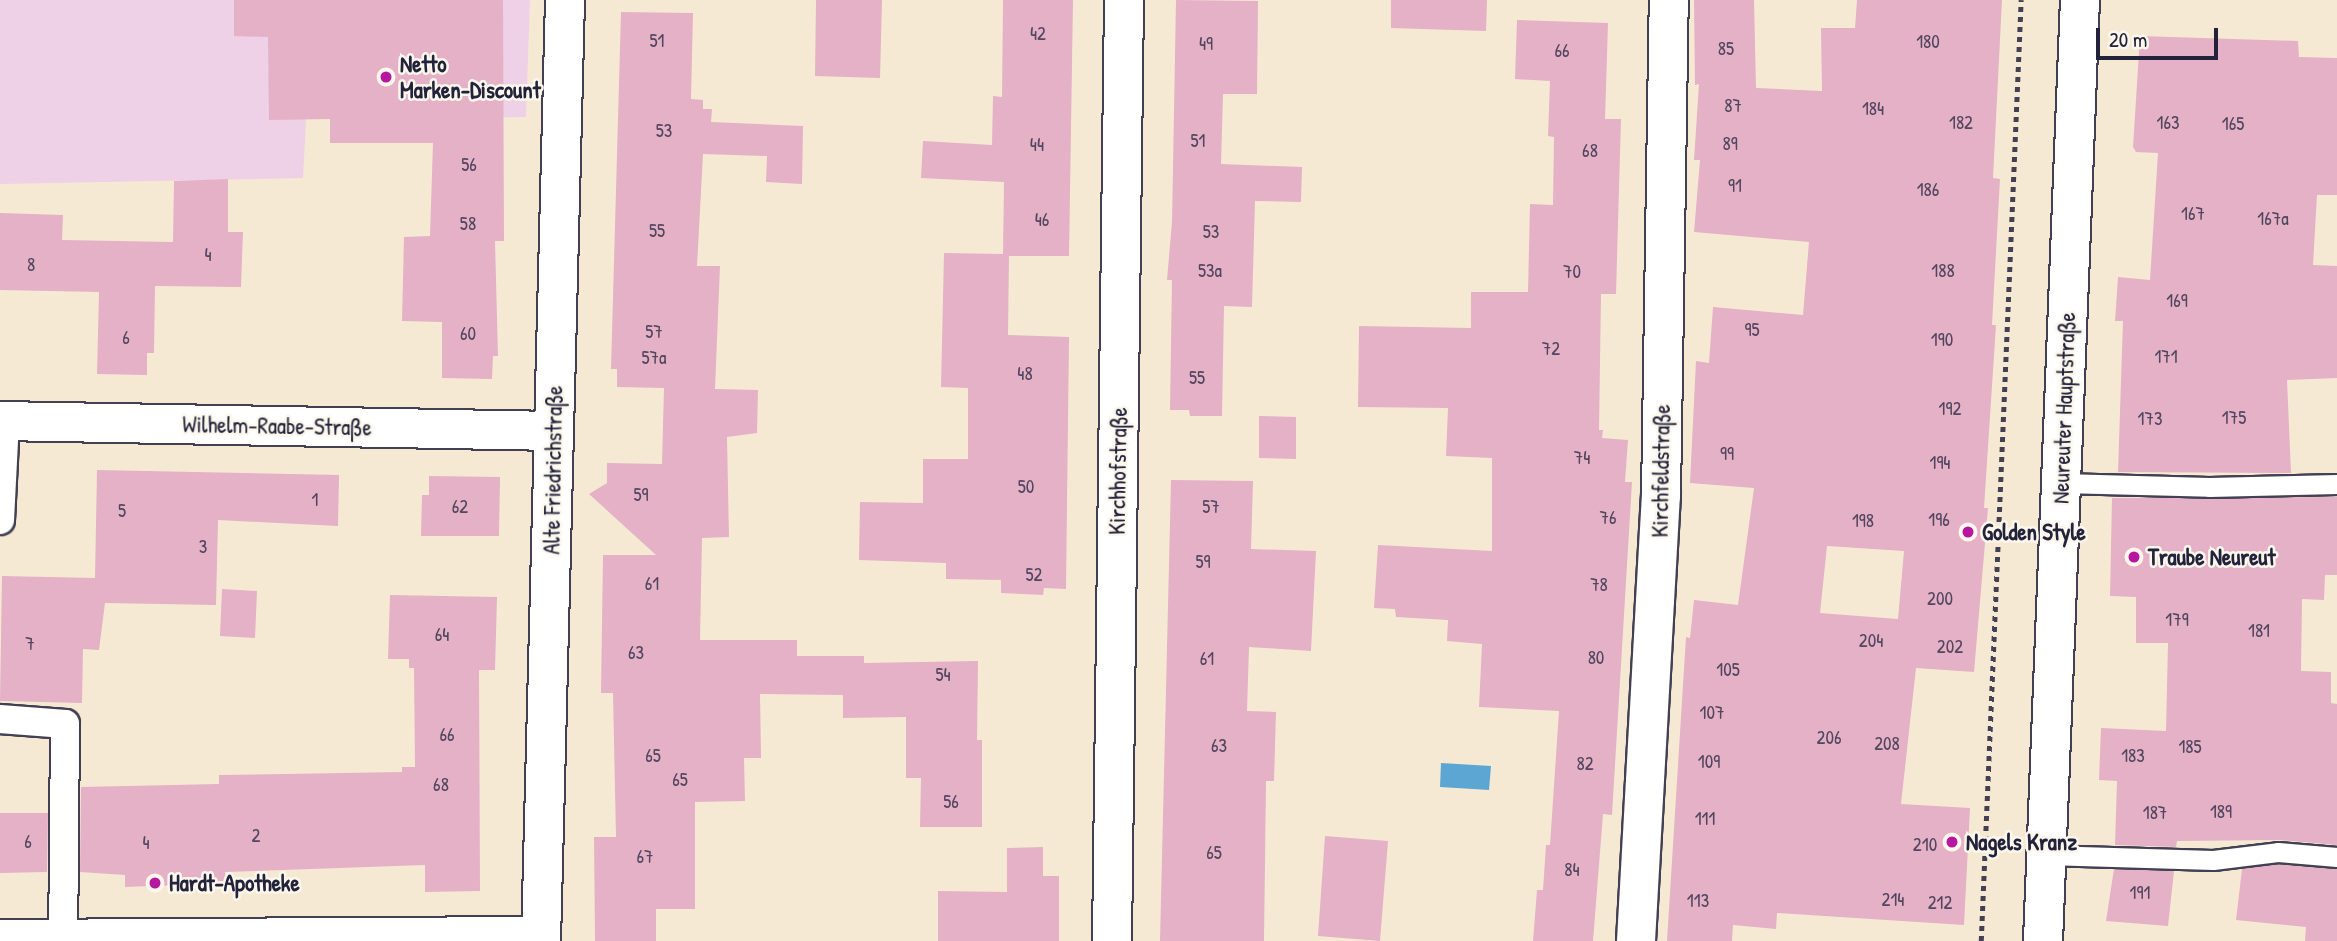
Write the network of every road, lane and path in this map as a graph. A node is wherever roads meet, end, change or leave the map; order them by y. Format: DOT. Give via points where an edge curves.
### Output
graph roads {
  1 [pos="565,0"];
  2 [pos="1124,0"];
  3 [pos="1669,0"];
  4 [pos="2021,0"];
  5 [pos="2080,0"];
  6 [pos="2,421"];
  7 [pos="554,431"];
  8 [pos="2061,483"];
  9 [pos="2337,484"];
  10 [pos="0,520"];
  11 [pos="0,719"];
  12 [pos="2046,855"];
  13 [pos="2337,857"];
  14 [pos="0,939"];
  15 [pos="63,939"];
  16 [pos="541,939"];
  17 [pos="1112,941"];
  18 [pos="1636,941"];
  19 [pos="1980,941"];
  20 [pos="2043,941"];
  1 -- 7 [label="street, Alte Friedrichstraße"];
  2 -- 17 [label="street, Kirchhofstraße"];
  3 -- 18 [label="street, Kirchfeldstraße" via="1661,496"];
  4 -- 19 [label="path"];
  5 -- 8 [label="street, Neureuter Hauptstraße"];
  6 -- 7 [label="street, Wilhelm-Raabe-Straße"];
  6 -- 10 [label="street"];
  7 -- 16 [label="street, Alte Friedrichstraße"];
  8 -- 9 [label="lane"];
  8 -- 12 [label="street, Neureuter Hauptstraße"];
  11 -- 15 [label="street" via="65,724"];
  12 -- 13 [label="lane" via="2213,860 2278,852"];
  12 -- 20 [label="street, Neureuter Hauptstraße"];
  14 -- 15 [label="street"];
  15 -- 16 [label="street"];
}
